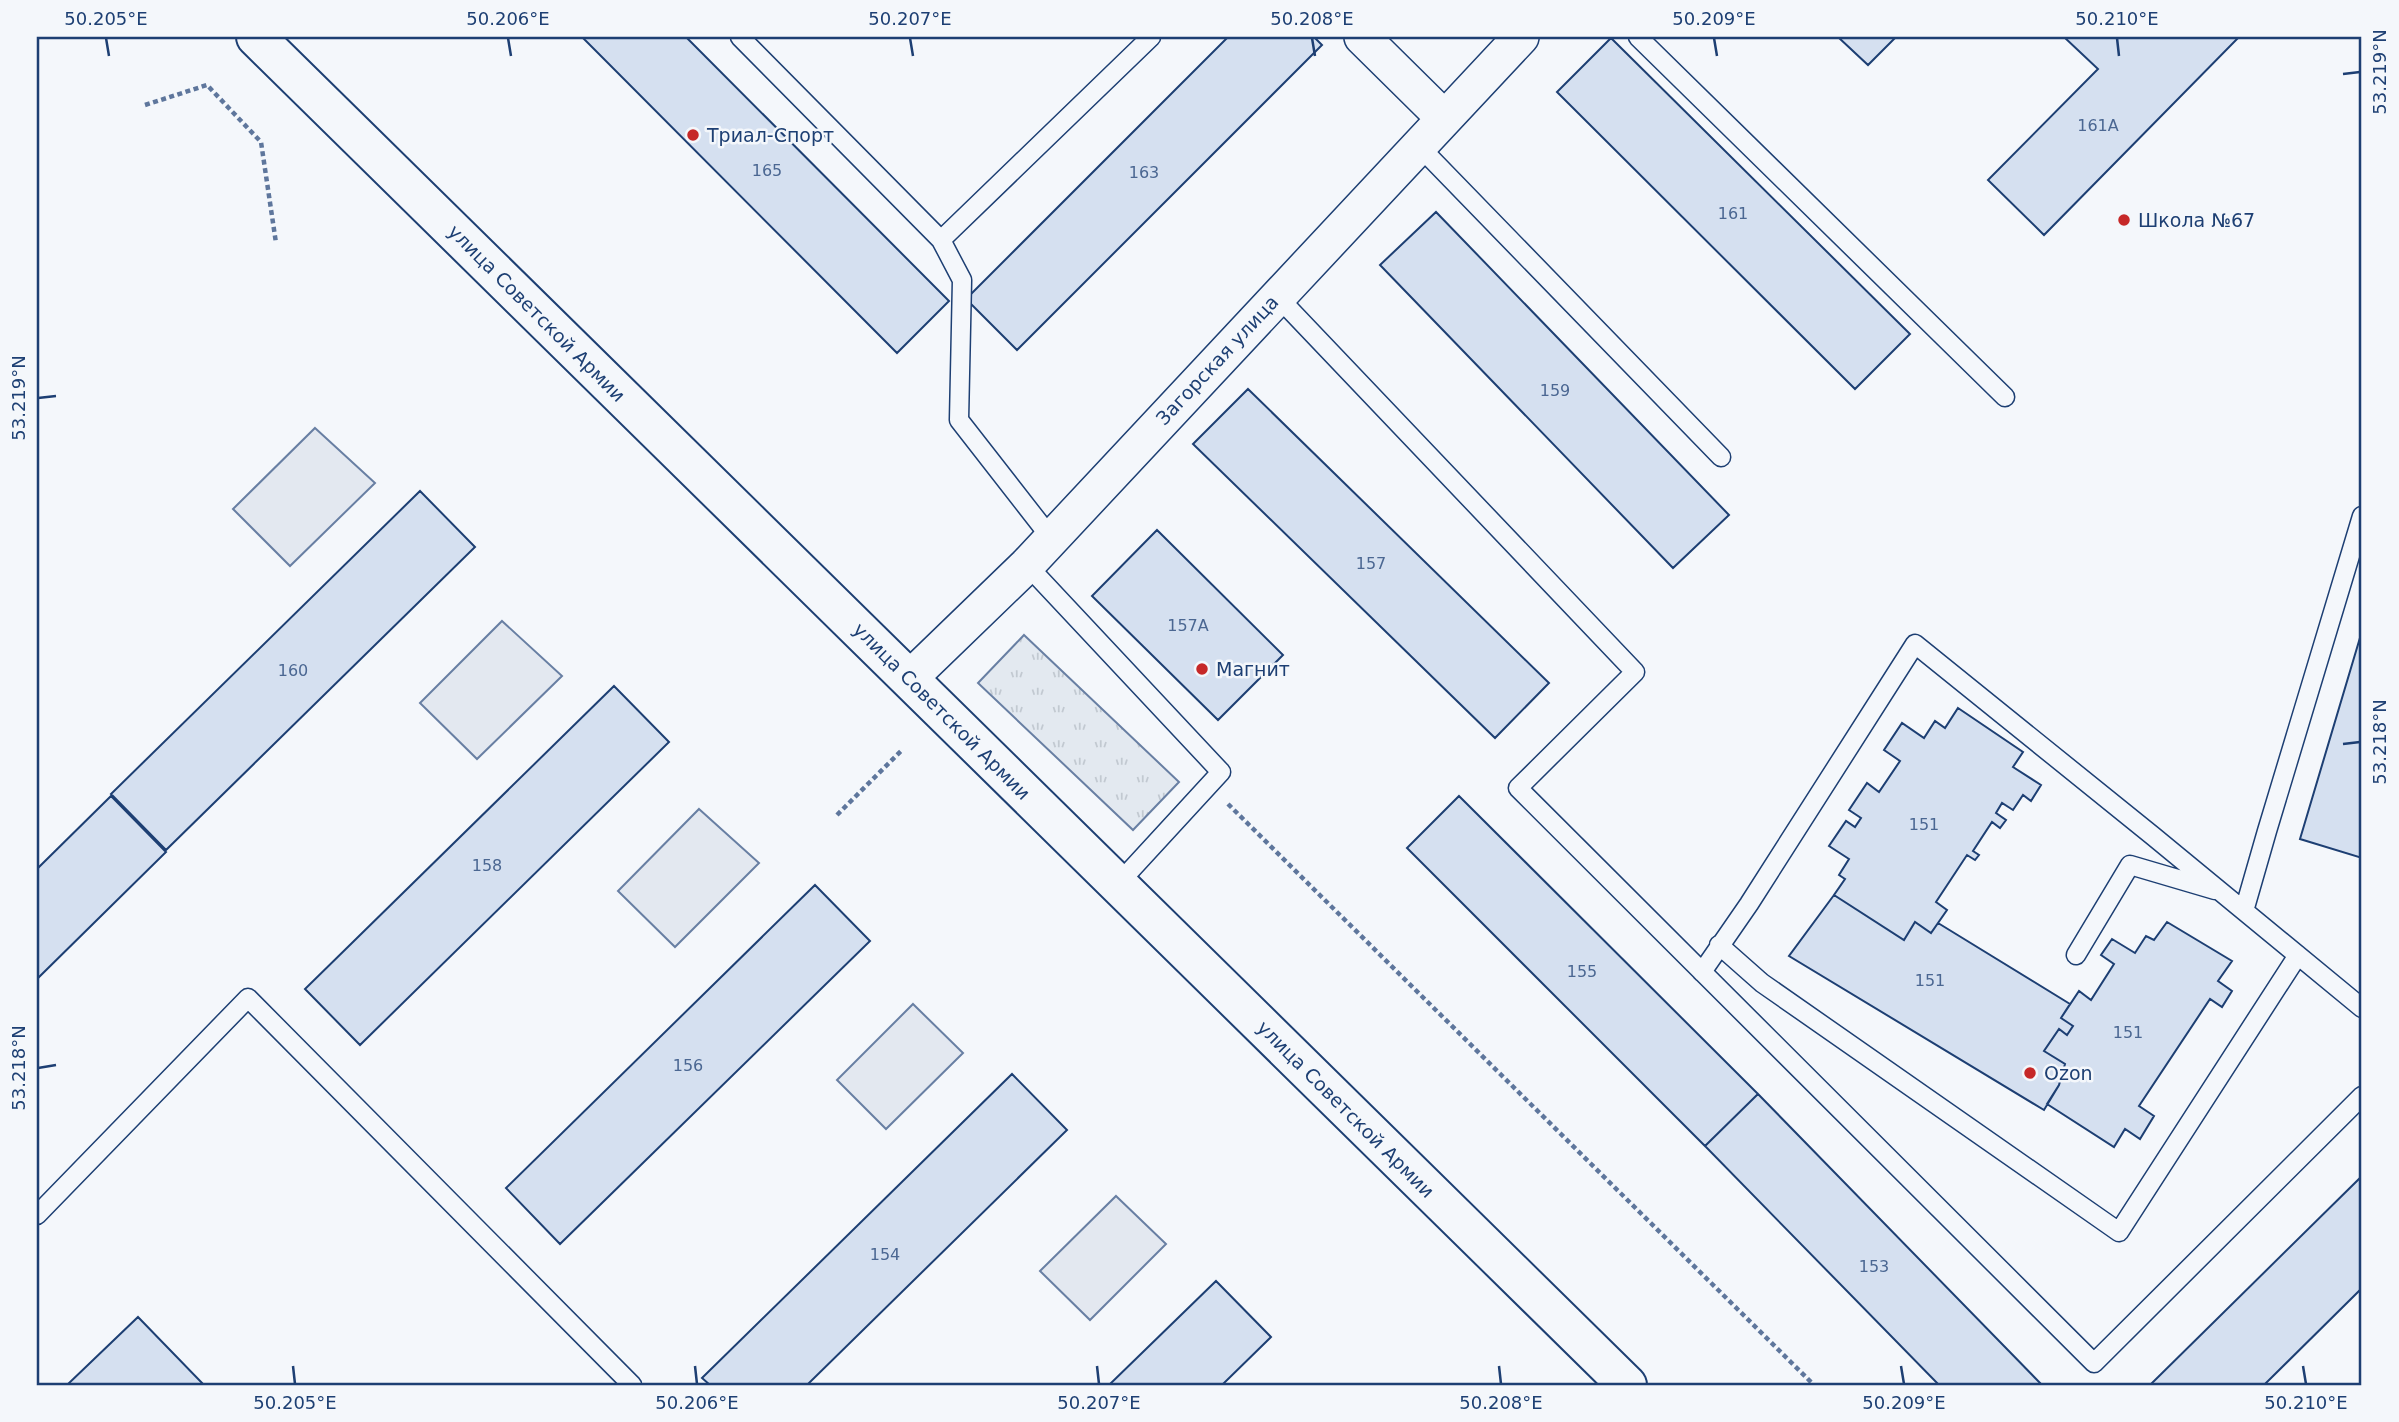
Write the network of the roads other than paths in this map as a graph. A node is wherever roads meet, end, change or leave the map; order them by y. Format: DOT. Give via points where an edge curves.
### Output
graph roads {
  1 [pos="256,37"];
  2 [pos="740,37"];
  3 [pos="1151,37"];
  4 [pos="1362,37"];
  5 [pos="1521,37"];
  6 [pos="1638,37"];
  7 [pos="1444,118"];
  8 [pos="1418,145"];
  9 [pos="941,240"];
  10 [pos="1277,296"];
  11 [pos="2005,397"];
  12 [pos="1721,457"];
  13 [pos="2362,516"];
  14 [pos="1051,538"];
  15 [pos="1027,565"];
  16 [pos="909,679"];
  17 [pos="1118,884"];
  18 [pos="2222,892"];
  19 [pos="2244,911"];
  20 [pos="1719,945"];
  21 [pos="2076,955"];
  22 [pos="2298,955"];
  23 [pos="1702,972"];
  24 [pos="2362,1009"];
  25 [pos="2362,1096"];
  26 [pos="37,1215"];
  27 [pos="632,1385"];
  28 [pos="1628,1385"];
  1 -- 16 [label="main road, улица Советской Армии"];
  2 -- 9 [label="lane"];
  3 -- 9 [label="lane"];
  4 -- 7 [label="street"];
  5 -- 7 [label="street, Загорская улица"];
  6 -- 11 [label="lane"];
  7 -- 8 [label="street, Загорская улица"];
  8 -- 10 [label="street, Загорская улица"];
  8 -- 12 [label="lane"];
  9 -- 14 [label="lane" via="962,280 959,420"];
  10 -- 14 [label="street, Загорская улица"];
  10 -- 23 [label="lane" via="1635,672 1518,788"];
  13 -- 19 [label="lane"];
  14 -- 15 [label="street, Загорская улица"];
  15 -- 16 [label="street, Загорская улица"];
  15 -- 17 [label="lane" via="1221,772"];
  16 -- 17 [label="main road, улица Советской Армии"];
  17 -- 28 [label="main road, улица Советской Армии"];
  18 -- 19 [label="lane"];
  18 -- 20 [label="lane" via="1914,644"];
  18 -- 21 [label="lane" via="2130,865"];
  19 -- 22 [label="lane"];
  20 -- 22 [label="lane" via="1762,983 2119,1232"];
  20 -- 23 [label="lane"];
  22 -- 24 [label="lane"];
  23 -- 25 [label="lane" via="2094,1363"];
  26 -- 27 [label="lane" via="248,998"];
}
